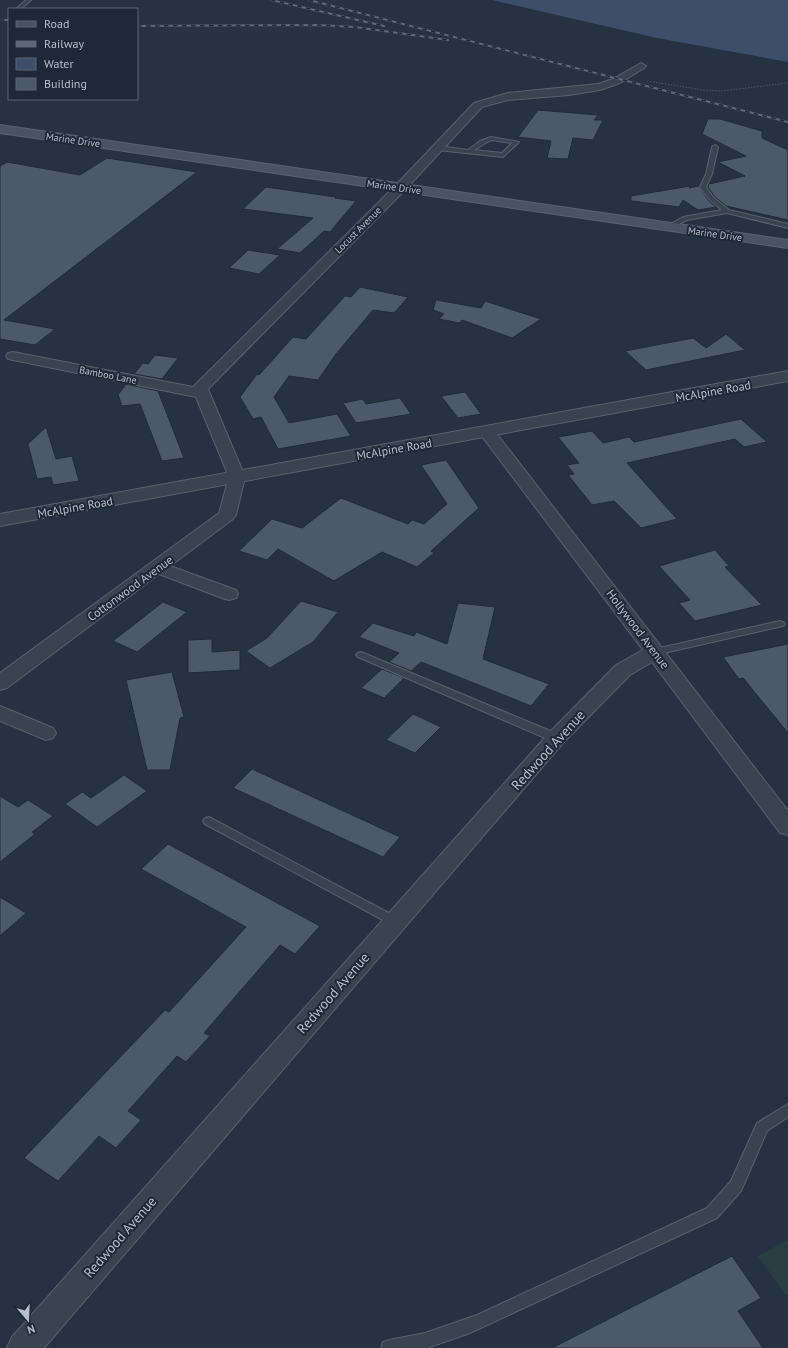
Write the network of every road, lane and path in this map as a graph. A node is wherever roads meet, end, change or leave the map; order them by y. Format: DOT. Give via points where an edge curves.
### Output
graph roads {
  1 [pos="29,0"];
  2 [pos="19,8"];
  3 [pos="641,66"];
  4 [pos="625,77"];
  5 [pos="788,83"];
  6 [pos="0,129"];
  7 [pos="715,146"];
  8 [pos="438,148"];
  9 [pos="470,151"];
  10 [pos="400,188"];
  11 [pos="727,211"];
  12 [pos="788,226"];
  13 [pos="669,227"];
  14 [pos="788,244"];
  15 [pos="13,356"];
  16 [pos="788,376"];
  17 [pos="203,394"];
  18 [pos="487,432"];
  19 [pos="237,477"];
  20 [pos="0,520"];
  21 [pos="157,567"];
  22 [pos="229,594"];
  23 [pos="780,624"];
  24 [pos="655,652"];
  25 [pos="361,655"];
  26 [pos="0,683"];
  27 [pos="0,713"];
  28 [pos="46,733"];
  29 [pos="556,738"];
  30 [pos="209,821"];
  31 [pos="788,827"];
  32 [pos="396,922"];
  33 [pos="788,1110"];
  34 [pos="28,1347"];
  35 [pos="389,1348"];
  1 -- 2 [label="lane"];
  3 -- 4 [label="street, Locust Avenue"];
  4 -- 5 [label="path" via="721,91"];
  4 -- 8 [label="street, Locust Avenue" via="600,86 574,91 495,98 478,105"];
  6 -- 10 [label="main road, Marine Drive"];
  7 -- 11 [label="lane" via="709,174 703,187 712,199"];
  8 -- 9 [label="lane"];
  8 -- 10 [label="street, Locust Avenue"];
  9 -- 9 [label="lane" via="503,156 516,142 485,139"];
  10 -- 13 [label="main road, Marine Drive"];
  10 -- 17 [label="street, Locust Avenue" via="200,388"];
  11 -- 12 [label="lane"];
  11 -- 13 [label="lane" via="685,218"];
  13 -- 14 [label="main road, Marine Drive"];
  15 -- 17 [label="street, Bamboo Lane"];
  16 -- 18 [label="street, McAlpine Road"];
  17 -- 19 [label="street"];
  18 -- 19 [label="street, McAlpine Road"];
  18 -- 24 [label="street, Hollywood Avenue"];
  19 -- 20 [label="street, McAlpine Road"];
  19 -- 21 [label="street, Cottonwood Avenue" via="227,515"];
  21 -- 22 [label="street"];
  21 -- 26 [label="street, Cottonwood Avenue"];
  23 -- 24 [label="lane"];
  24 -- 29 [label="street, Redwood Avenue" via="623,670"];
  24 -- 31 [label="street, Hollywood Avenue"];
  25 -- 29 [label="lane"];
  27 -- 28 [label="street"];
  29 -- 32 [label="street, Redwood Avenue"];
  30 -- 32 [label="lane"];
  32 -- 34 [label="street, Redwood Avenue"];
  33 -- 35 [label="lane" via="762,1127 736,1186 712,1213 481,1321 444,1336"];
}
